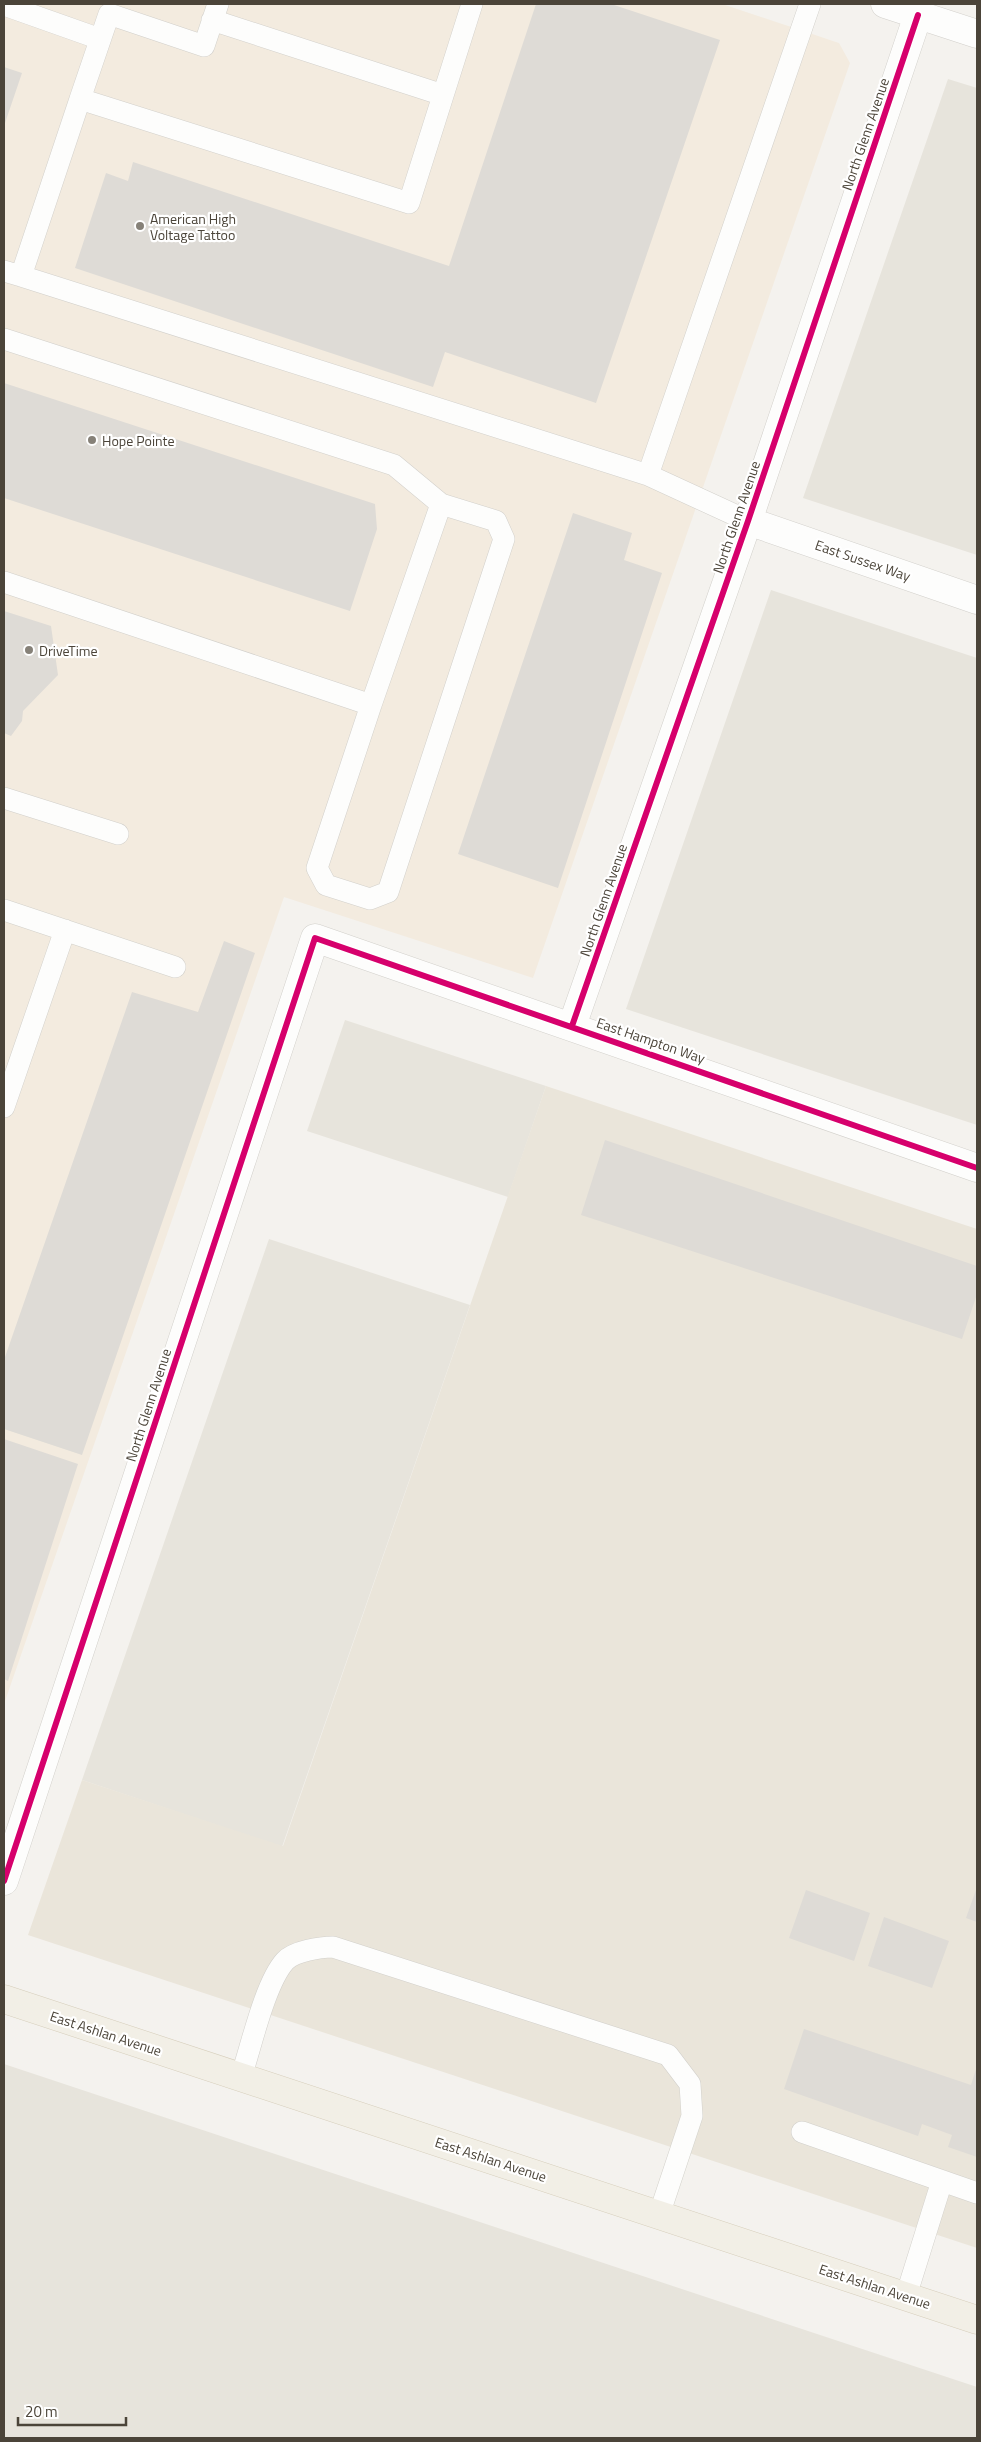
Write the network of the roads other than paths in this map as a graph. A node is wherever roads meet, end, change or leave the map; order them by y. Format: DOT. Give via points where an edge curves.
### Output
graph roads {
  1 [pos="472,4"];
  2 [pos="810,4"];
  3 [pos="884,4"];
  4 [pos="4,5"];
  5 [pos="215,12"];
  6 [pos="918,15"];
  7 [pos="977,34"];
  8 [pos="100,39"];
  9 [pos="443,95"];
  10 [pos="80,99"];
  11 [pos="12,274"];
  12 [pos="4,338"];
  13 [pos="648,476"];
  14 [pos="441,504"];
  15 [pos="748,521"];
  16 [pos="4,582"];
  17 [pos="977,600"];
  18 [pos="372,705"];
  19 [pos="4,798"];
  20 [pos="118,834"];
  21 [pos="4,910"];
  22 [pos="65,930"];
  23 [pos="315,938"];
  24 [pos="176,967"];
  25 [pos="572,1026"];
  26 [pos="4,1107"];
  27 [pos="977,1168"];
  28 [pos="4,1881"];
  29 [pos="4,1999"];
  30 [pos="241,2077"];
  31 [pos="802,2132"];
  32 [pos="942,2181"];
  33 [pos="977,2193"];
  34 [pos="659,2215"];
  35 [pos="906,2296"];
  36 [pos="977,2320"];
  1 -- 9 [label="lane"];
  2 -- 13 [label="lane"];
  3 -- 6 [label="street"];
  4 -- 8 [label="lane"];
  5 -- 8 [label="lane" via="204,46 109,14"];
  5 -- 9 [label="lane"];
  6 -- 7 [label="street"];
  6 -- 15 [label="street, North Glenn Avenue"];
  8 -- 10 [label="lane"];
  9 -- 10 [label="lane" via="410,204"];
  10 -- 11 [label="lane"];
  11 -- 13 [label="lane"];
  12 -- 14 [label="lane" via="394,465"];
  13 -- 15 [label="lane"];
  14 -- 18 [label="lane"];
  14 -- 18 [label="lane" via="496,521 504,539 388,892 370,899 326,884 317,868"];
  15 -- 17 [label="street, East Sussex Way"];
  15 -- 25 [label="street, North Glenn Avenue"];
  16 -- 18 [label="lane"];
  19 -- 20 [label="lane"];
  21 -- 22 [label="lane"];
  22 -- 24 [label="lane"];
  22 -- 26 [label="lane"];
  23 -- 25 [label="street, East Hampton Way"];
  23 -- 28 [label="street, North Glenn Avenue"];
  25 -- 27 [label="street, East Hampton Way"];
  29 -- 30 [label="main road, East Ashlan Avenue"];
  30 -- 34 [label="main road, East Ashlan Avenue"];
  30 -- 34 [label="lane" via="271,1985 286,1959 316,1947 333,1946 668,2055 690,2084 692,2116"];
  31 -- 32 [label="lane"];
  32 -- 33 [label="lane"];
  32 -- 35 [label="lane"];
  34 -- 35 [label="main road, East Ashlan Avenue"];
  35 -- 36 [label="main road, East Ashlan Avenue"];
}
